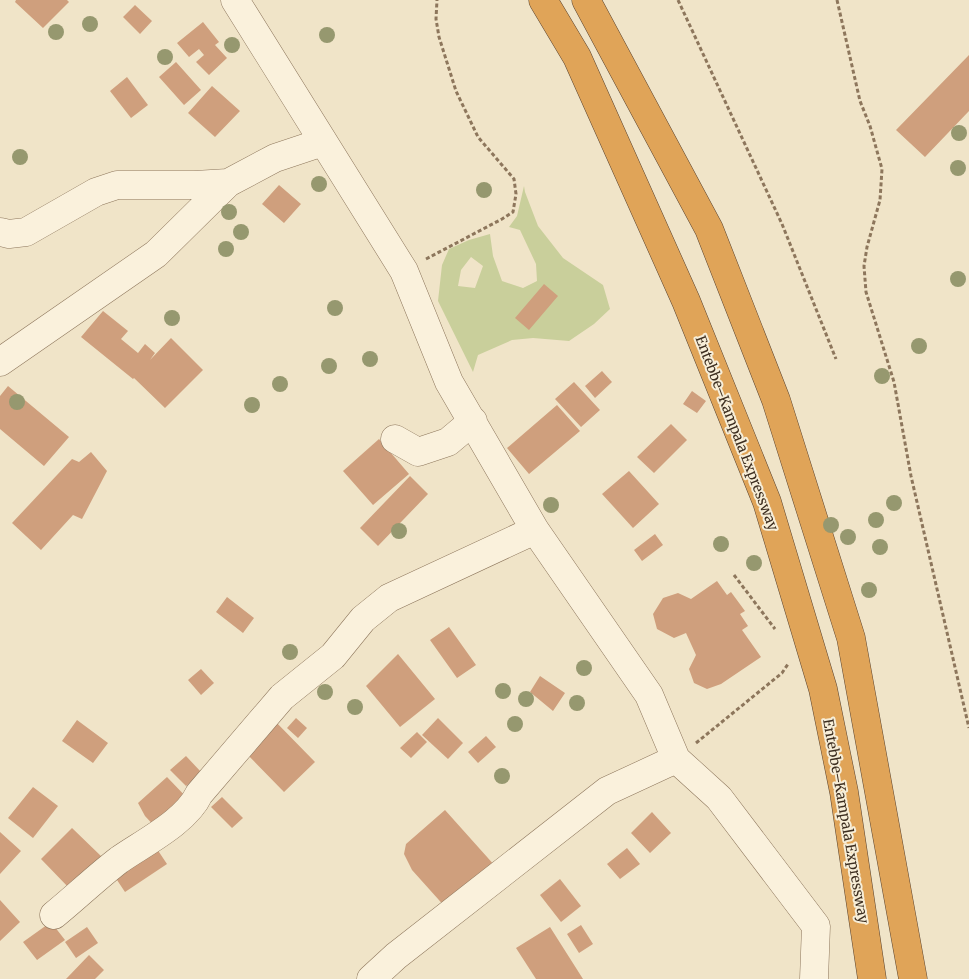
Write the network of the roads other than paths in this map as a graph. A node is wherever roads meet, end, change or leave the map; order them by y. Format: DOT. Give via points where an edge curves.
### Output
graph roads {
  1 [pos="235,0"];
  2 [pos="543,0"];
  3 [pos="586,0"];
  4 [pos="323,142"];
  5 [pos="228,184"];
  6 [pos="0,232"];
  7 [pos="0,362"];
  8 [pos="473,421"];
  9 [pos="395,439"];
  10 [pos="535,530"];
  11 [pos="676,759"];
  12 [pos="54,915"];
  13 [pos="371,979"];
  14 [pos="814,979"];
  15 [pos="872,979"];
  16 [pos="913,979"];
  1 -- 4 [label="street"];
  2 -- 15 [label="highway, Entebbe–Kampala Expressway" via="577,57 686,301 767,502 823,689 844,792"];
  3 -- 16 [label="highway" via="709,229 776,400 851,638"];
  4 -- 5 [label="street" via="275,158"];
  4 -- 8 [label="street" via="404,271 449,382"];
  5 -- 6 [label="street" via="117,185 96,192 26,232"];
  5 -- 7 [label="street" via="156,254"];
  8 -- 9 [label="street" via="448,442 418,452"];
  8 -- 10 [label="street"];
  10 -- 11 [label="street" via="650,695"];
  10 -- 12 [label="street" via="389,598 363,619 333,656 282,697 204,787 195,803"];
  11 -- 13 [label="street" via="607,791"];
  11 -- 14 [label="street" via="719,798 816,926"];
}
